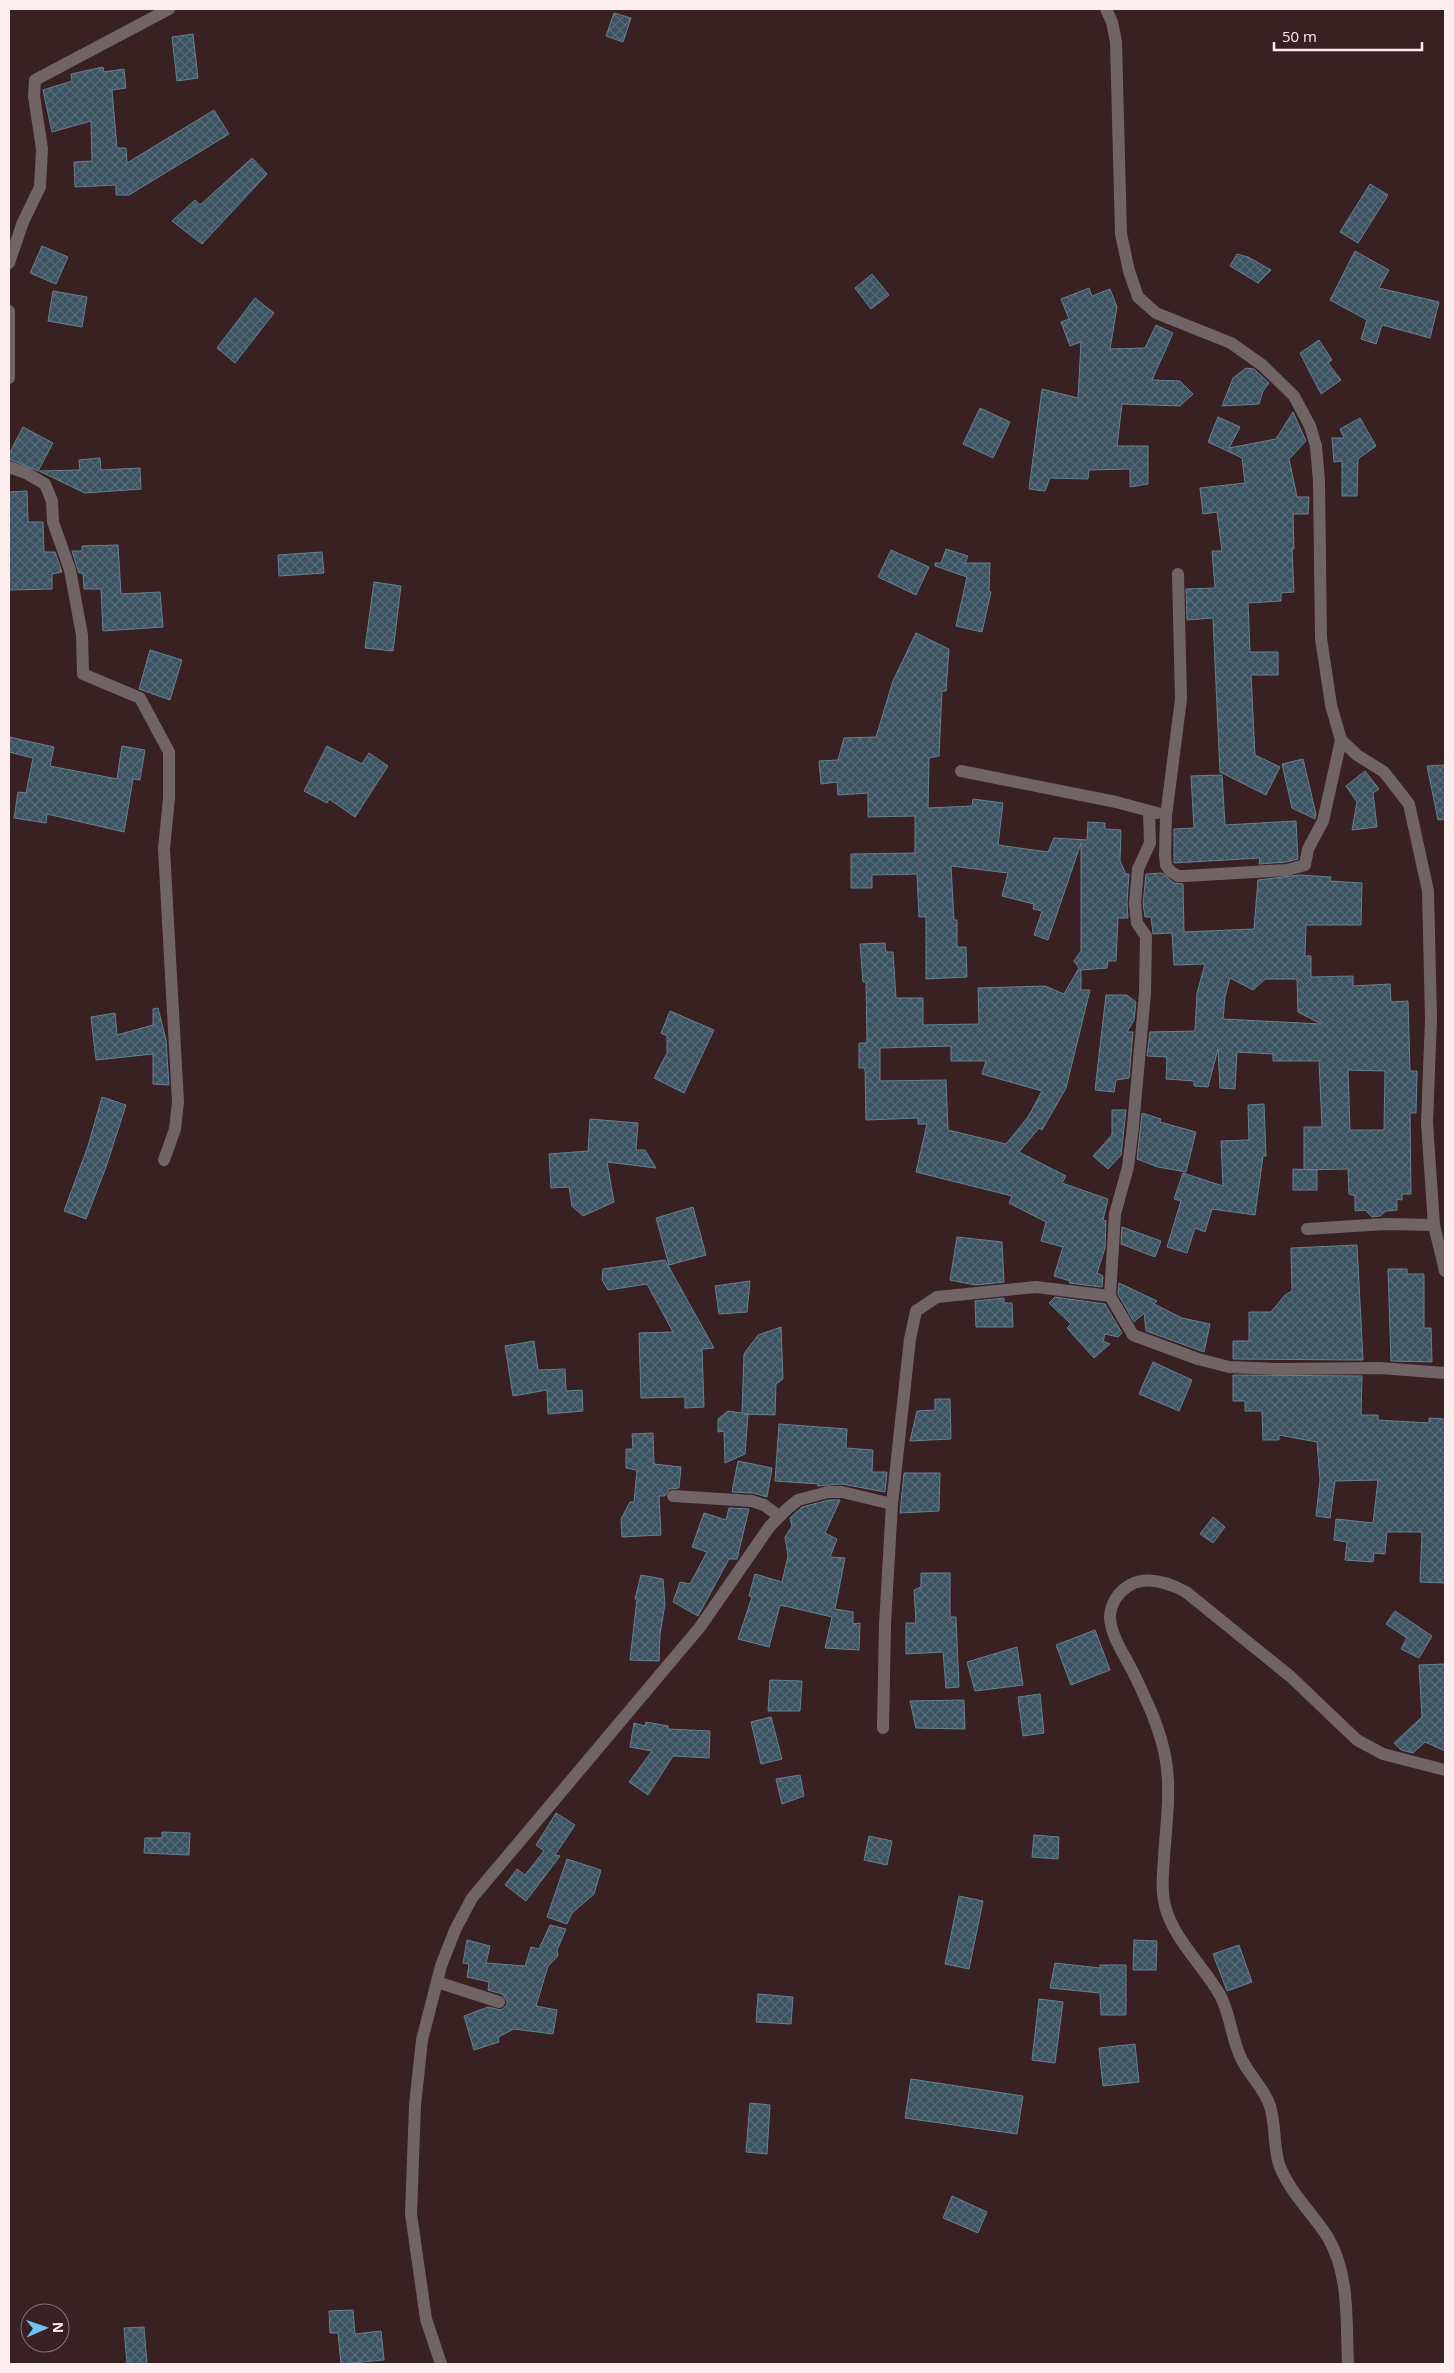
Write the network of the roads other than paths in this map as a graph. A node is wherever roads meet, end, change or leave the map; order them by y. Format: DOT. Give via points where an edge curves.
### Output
graph roads {
  1 [pos="169,9"];
  2 [pos="1106,9"];
  3 [pos="9,263"];
  4 [pos="9,312"];
  5 [pos="9,378"];
  6 [pos="9,467"];
  7 [pos="1178,574"];
  8 [pos="1341,740"];
  9 [pos="961,771"];
  10 [pos="1149,812"];
  11 [pos="1166,816"];
  12 [pos="164,1160"];
  13 [pos="1434,1225"];
  14 [pos="1307,1229"];
  15 [pos="1445,1271"];
  16 [pos="1110,1296"];
  17 [pos="1445,1373"];
  18 [pos="673,1496"];
  19 [pos="892,1504"];
  20 [pos="779,1516"];
  21 [pos="883,1728"];
  22 [pos="1445,1770"];
  23 [pos="437,1982"];
  24 [pos="498,2002"];
  25 [pos="441,2364"];
  26 [pos="1348,2364"];
  1 -- 3 [label="street" via="35,80 34,96 42,149 40,187 23,222"];
  2 -- 8 [label="street" via="1116,42 1121,234 1138,297 1156,314 1230,343 1262,365 1294,396 1310,426 1319,481 1321,638 1331,705"];
  4 -- 5 [label="street"];
  6 -- 12 [label="street" via="26,472 45,484 52,501 53,522 70,570 82,635 83,674 140,698 169,752 164,848 178,1102 175,1129"];
  7 -- 11 [label="street" via="1181,699"];
  8 -- 11 [label="street" via="1323,822 1308,849 1305,864 1287,870 1178,876 1166,865"];
  8 -- 13 [label="street" via="1384,772 1409,804 1428,891 1430,1018 1427,1124"];
  9 -- 10 [label="street" via="1116,802"];
  10 -- 11 [label="street"];
  10 -- 16 [label="street" via="1150,842 1138,869 1135,904 1137,923 1146,936 1142,1026 1128,1166 1115,1214"];
  13 -- 14 [label="street" via="1385,1224"];
  13 -- 15 [label="street"];
  16 -- 17 [label="street" via="1133,1335 1221,1365 1277,1369 1380,1368"];
  16 -- 19 [label="street" via="1036,1287 937,1297 916,1311"];
  18 -- 20 [label="street" via="752,1501"];
  19 -- 20 [label="street" via="842,1492 828,1492 798,1500"];
  19 -- 21 [label="street"];
  20 -- 23 [label="street" via="700,1627 472,1898 455,1930"];
  22 -- 26 [label="street" via="1383,1754 1357,1740 1291,1677 1186,1592 1169,1583 1153,1580 1134,1582 1121,1590 1113,1603 1110,1618 1114,1634 1151,1711 1166,1762 1168,1807 1162,1889 1165,1908 1172,1924 1220,1996 1242,2060 1263,2089 1270,2106 1284,2176 1328,2237 1336,2254 1343,2275"];
  23 -- 24 [label="street"];
  23 -- 25 [label="street" via="422,2040 415,2105 411,2214 426,2319"];
}
